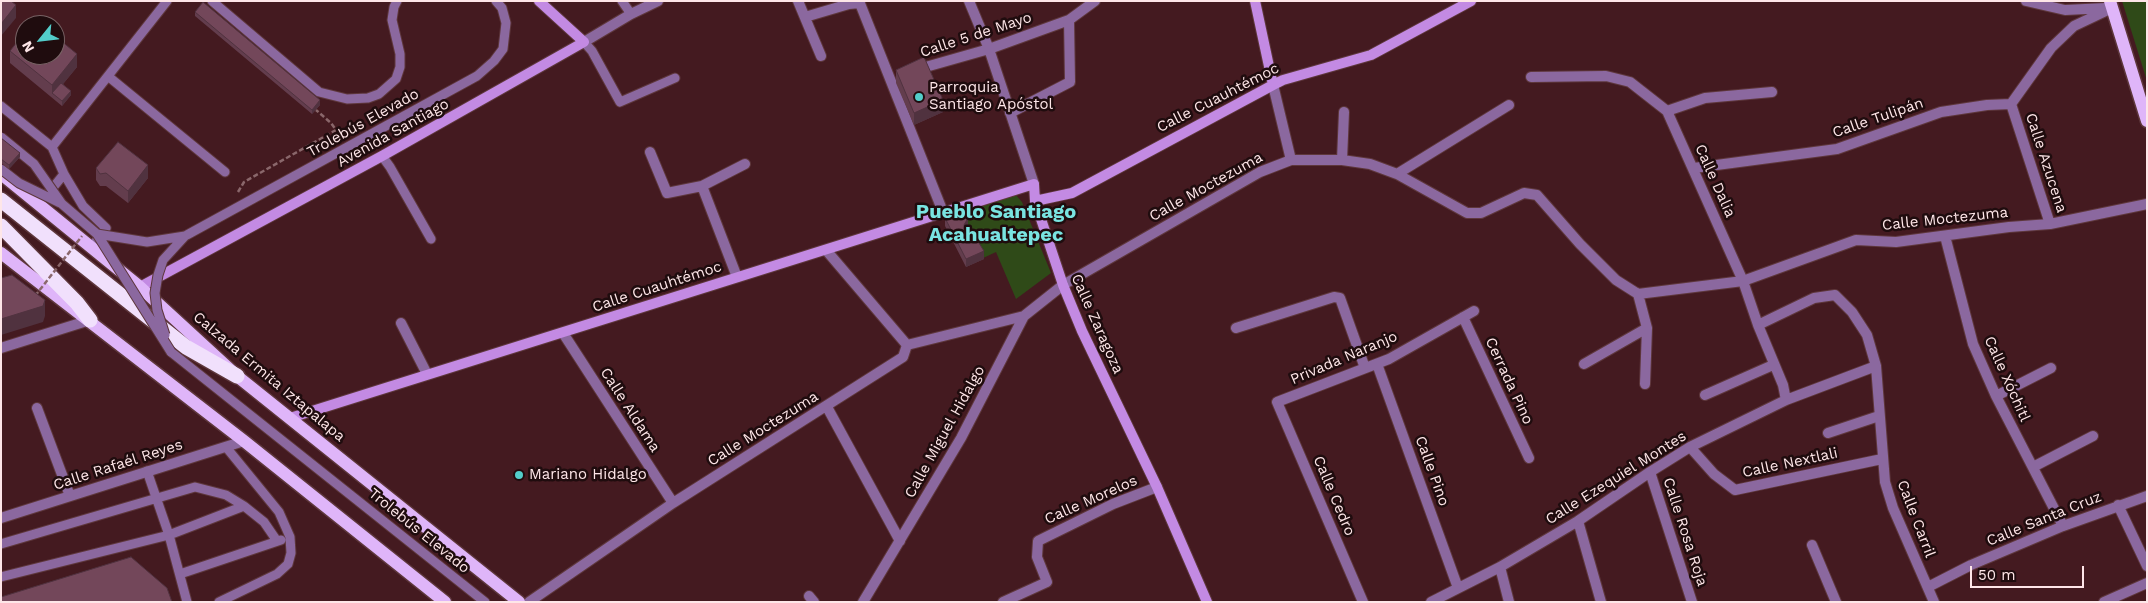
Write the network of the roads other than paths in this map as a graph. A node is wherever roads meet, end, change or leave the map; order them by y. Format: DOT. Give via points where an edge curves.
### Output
graph roads {
  1 [pos="168,1"];
  2 [pos="212,1"];
  3 [pos="397,1"];
  4 [pos="496,1"];
  5 [pos="539,1"];
  6 [pos="622,1"];
  7 [pos="658,1"];
  8 [pos="798,1"];
  9 [pos="969,1"];
  10 [pos="1095,1"];
  11 [pos="1256,1"];
  12 [pos="1471,1"];
  13 [pos="2026,1"];
  14 [pos="860,2"];
  15 [pos="2111,5"];
  16 [pos="631,14"];
  17 [pos="805,17"];
  18 [pos="1069,20"];
  19 [pos="584,42"];
  20 [pos="988,49"];
  21 [pos="821,56"];
  22 [pos="899,75"];
  23 [pos="109,77"];
  24 [pos="1531,77"];
  25 [pos="675,78"];
  26 [pos="1273,84"];
  27 [pos="1772,92"];
  28 [pos="1509,104"];
  29 [pos="2011,104"];
  30 [pos="1,106"];
  31 [pos="1667,111"];
  32 [pos="1010,112"];
  33 [pos="1344,112"];
  34 [pos="2147,121"];
  35 [pos="1,137"];
  36 [pos="52,148"];
  37 [pos="650,152"];
  38 [pos="382,156"];
  39 [pos="1291,160"];
  40 [pos="1342,160"];
  41 [pos="745,164"];
  42 [pos="1694,168"];
  43 [pos="1,169"];
  44 [pos="225,172"];
  45 [pos="1,174"];
  46 [pos="64,174"];
  47 [pos="1397,174"];
  48 [pos="1034,184"];
  49 [pos="702,186"];
  50 [pos="1,200"];
  51 [pos="1035,202"];
  52 [pos="62,204"];
  53 [pos="2147,204"];
  54 [pos="39,205"];
  55 [pos="943,212"];
  56 [pos="2050,224"];
  57 [pos="1,226"];
  58 [pos="97,234"];
  59 [pos="185,236"];
  60 [pos="1945,236"];
  61 [pos="431,239"];
  62 [pos="91,248"];
  63 [pos="826,250"];
  64 [pos="1,253"];
  65 [pos="737,277"];
  66 [pos="1743,281"];
  67 [pos="1063,286"];
  68 [pos="140,287"];
  69 [pos="1638,294"];
  70 [pos="1474,311"];
  71 [pos="1024,316"];
  72 [pos="1463,317"];
  73 [pos="90,320"];
  74 [pos="401,323"];
  75 [pos="1758,325"];
  76 [pos="1236,328"];
  77 [pos="1647,328"];
  78 [pos="563,333"];
  79 [pos="907,345"];
  80 [pos="1,348"];
  81 [pos="171,352"];
  82 [pos="1377,364"];
  83 [pos="1584,364"];
  84 [pos="1774,364"];
  85 [pos="1876,366"];
  86 [pos="1365,368"];
  87 [pos="2051,368"];
  88 [pos="427,374"];
  89 [pos="238,376"];
  90 [pos="1645,384"];
  91 [pos="1705,395"];
  92 [pos="1996,396"];
  93 [pos="1786,400"];
  94 [pos="1277,402"];
  95 [pos="827,407"];
  96 [pos="37,408"];
  97 [pos="1879,416"];
  98 [pos="290,418"];
  99 [pos="1828,433"];
  100 [pos="2093,436"];
  101 [pos="244,441"];
  102 [pos="226,447"];
  103 [pos="1690,447"];
  104 [pos="1529,458"];
  105 [pos="1882,459"];
  106 [pos="2033,468"];
  107 [pos="147,471"];
  108 [pos="1650,472"];
  109 [pos="1157,487"];
  110 [pos="70,496"];
  111 [pos="2147,496"];
  112 [pos="156,498"];
  113 [pos="673,504"];
  114 [pos="2118,505"];
  115 [pos="244,506"];
  116 [pos="277,511"];
  117 [pos="1,518"];
  118 [pos="1578,521"];
  119 [pos="264,522"];
  120 [pos="2063,526"];
  121 [pos="169,535"];
  122 [pos="290,537"];
  123 [pos="278,541"];
  124 [pos="900,541"];
  125 [pos="1,544"];
  126 [pos="1812,546"];
  127 [pos="2147,566"];
  128 [pos="1500,568"];
  129 [pos="180,574"];
  130 [pos="1,577"];
  131 [pos="2147,583"];
  132 [pos="1928,587"];
  133 [pos="1458,588"];
  134 [pos="223,601"];
  135 [pos="187,602"];
  136 [pos="445,602"];
  137 [pos="485,602"];
  138 [pos="519,602"];
  139 [pos="529,602"];
  140 [pos="863,602"];
  141 [pos="1003,602"];
  142 [pos="1206,602"];
  143 [pos="1363,602"];
  144 [pos="1431,602"];
  145 [pos="1509,602"];
  146 [pos="1601,602"];
  147 [pos="1692,602"];
  148 [pos="1836,602"];
  149 [pos="1934,602"];
  150 [pos="2104,602"];
  1 -- 23 [label="lane"];
  2 -- 3 [label="lane, Trolebús Elevado" via="319,92 347,99 379,94 396,80 400,54 392,20"];
  4 -- 59 [label="lane, Trolebús Elevado" via="502,8 506,23 503,49 477,76"];
  5 -- 19 [label="street"];
  6 -- 16 [label="lane"];
  7 -- 16 [label="street, Avenida Santiago"];
  8 -- 17 [label="street"];
  9 -- 20 [label="street, Calle Zaragoza"];
  10 -- 18 [label="street, Calle 5 de Mayo"];
  11 -- 26 [label="street"];
  12 -- 26 [label="street, Calle Cuauhtémoc" via="1371,55"];
  13 -- 15 [label="street" via="2065,10"];
  14 -- 17 [label="street"];
  14 -- 22 [label="street"];
  15 -- 29 [label="street, Calle Azucena" via="2074,26 2051,48"];
  15 -- 34 [label="main road"];
  16 -- 19 [label="street, Avenida Santiago"];
  17 -- 21 [label="street"];
  18 -- 20 [label="street, Calle 5 de Mayo"];
  18 -- 32 [label="street" via="1070,82"];
  19 -- 25 [label="lane" via="620,102"];
  19 -- 38 [label="street, Avenida Santiago"];
  20 -- 22 [label="street, Calle 5 de Mayo"];
  20 -- 32 [label="street, Calle Zaragoza"];
  22 -- 55 [label="street"];
  23 -- 36 [label="lane"];
  23 -- 44 [label="lane"];
  24 -- 31 [label="street, Calle Dalia" via="1606,76 1630,82"];
  26 -- 39 [label="street"];
  26 -- 51 [label="street, Calle Cuauhtémoc" via="1072,193"];
  27 -- 31 [label="street" via="1704,98"];
  28 -- 47 [label="street"];
  29 -- 42 [label="street, Calle Tulipán" via="1941,112 1837,149"];
  29 -- 56 [label="street, Calle Azucena"];
  30 -- 36 [label="lane"];
  31 -- 42 [label="street, Calle Dalia"];
  32 -- 48 [label="street, Calle Zaragoza"];
  33 -- 40 [label="street"];
  35 -- 52 [label="lane, Trolebús Elevado, bridge" via="34,164"];
  36 -- 46 [label="lane"];
  37 -- 49 [label="street" via="667,192"];
  38 -- 61 [label="lane"];
  38 -- 68 [label="street, Avenida Santiago"];
  39 -- 40 [label="street, Calle Moctezuma"];
  39 -- 67 [label="street, Calle Moctezuma" via="1260,172"];
  40 -- 47 [label="street, Calle Moctezuma" via="1370,164"];
  41 -- 49 [label="street"];
  42 -- 66 [label="street, Calle Dalia"];
  43 -- 52 [label="lane, Trolebús Elevado, bridge" via="19,183"];
  45 -- 54 [label="main road, Calzada Ermita Iztapalapa"];
  46 -- 54 [label="lane"];
  46 -- 62 [label="lane" via="83,206 106,228"];
  47 -- 69 [label="street, Calle Moctezuma" via="1467,213 1481,213 1524,193 1537,195 1616,280"];
  48 -- 51 [label="street, Calle Zaragoza"];
  48 -- 55 [label="street, Calle Cuauhtémoc"];
  49 -- 65 [label="street"];
  50 -- 89 [label="highway" via="186,347"];
  51 -- 67 [label="street, Calle Zaragoza"];
  52 -- 58 [label="lane, Trolebús Elevado, bridge"];
  53 -- 56 [label="street, Calle Moctezuma"];
  54 -- 62 [label="main road, Calzada Ermita Iztapalapa"];
  55 -- 63 [label="street, Calle Cuauhtémoc"];
  56 -- 60 [label="street, Calle Moctezuma"];
  57 -- 73 [label="highway"];
  58 -- 59 [label="lane, Trolebús Elevado, bridge" via="147,242"];
  58 -- 81 [label="lane, Trolebús Elevado, bridge"];
  59 -- 81 [label="lane, Trolebús Elevado, bridge" via="163,260 155,294"];
  60 -- 66 [label="street, Calle Moctezuma" via="1896,242 1856,240"];
  60 -- 92 [label="street, Calle Xóchitl" via="1973,344"];
  62 -- 68 [label="main road, Calzada Ermita Iztapalapa"];
  63 -- 65 [label="street, Calle Cuauhtémoc"];
  63 -- 79 [label="street"];
  64 -- 73 [label="main road"];
  65 -- 78 [label="street, Calle Cuauhtémoc"];
  66 -- 69 [label="street, Calle Moctezuma"];
  66 -- 75 [label="street, Calle Dalia"];
  67 -- 71 [label="street, Calle Miguel Hidalgo"];
  67 -- 109 [label="street, Calle Zaragoza"];
  68 -- 89 [label="main road, Calzada Ermita Iztapalapa"];
  69 -- 77 [label="street"];
  70 -- 72 [label="street, Privada Naranjo"];
  71 -- 79 [label="street"];
  71 -- 124 [label="street, Calle Miguel Hidalgo" via="961,438"];
  72 -- 82 [label="street, Privada Naranjo"];
  72 -- 104 [label="street, Cerrada Pino"];
  73 -- 80 [label="street"];
  73 -- 101 [label="main road"];
  74 -- 88 [label="street"];
  75 -- 84 [label="street, Calle Dalia"];
  75 -- 85 [label="street, Calle Carril" via="1814,298 1835,295 1852,312 1867,335"];
  76 -- 86 [label="street" via="1334,297 1340,298"];
  77 -- 83 [label="street"];
  77 -- 90 [label="street"];
  78 -- 88 [label="street, Calle Cuauhtémoc"];
  78 -- 113 [label="street, Calle Aldama"];
  79 -- 95 [label="street, Calle Moctezuma" via="903,357"];
  81 -- 137 [label="lane, Trolebús Elevado"];
  82 -- 86 [label="street, Privada Naranjo"];
  82 -- 133 [label="street, Calle Pino"];
  84 -- 91 [label="street"];
  84 -- 93 [label="street, Calle Dalia"];
  85 -- 93 [label="street, Calle Ezequiel Montes"];
  85 -- 97 [label="street, Calle Carril"];
  86 -- 94 [label="street, Privada Naranjo"];
  87 -- 92 [label="street"];
  88 -- 98 [label="street, Calle Cuauhtémoc"];
  89 -- 98 [label="main road, Calzada Ermita Iztapalapa"];
  92 -- 106 [label="street, Calle Xóchitl"];
  93 -- 103 [label="street, Calle Ezequiel Montes"];
  94 -- 143 [label="street, Calle Cedro"];
  95 -- 113 [label="street, Calle Moctezuma"];
  95 -- 124 [label="street"];
  96 -- 110 [label="street"];
  97 -- 99 [label="street"];
  97 -- 105 [label="street, Calle Carril"];
  98 -- 138 [label="main road, Calzada Ermita Iztapalapa"];
  100 -- 106 [label="street"];
  101 -- 102 [label="street, Calle Rafaél Reyes"];
  101 -- 136 [label="main road"];
  102 -- 107 [label="street, Calle Rafaél Reyes"];
  102 -- 116 [label="lane"];
  103 -- 105 [label="street, Calle Nextlali" via="1714,474 1735,490"];
  103 -- 108 [label="street, Calle Ezequiel Montes"];
  105 -- 132 [label="street, Calle Carril" via="1893,508"];
  106 -- 120 [label="street, Calle Xóchitl"];
  107 -- 110 [label="street, Calle Rafaél Reyes"];
  107 -- 112 [label="lane"];
  108 -- 118 [label="street, Calle Ezequiel Montes"];
  108 -- 147 [label="street, Calle Rosa Roja"];
  109 -- 141 [label="street, Calle Morelos" via="1113,504 1038,541 1037,557 1047,582"];
  109 -- 142 [label="street, Calle Zaragoza"];
  110 -- 117 [label="street, Calle Rafaél Reyes"];
  111 -- 114 [label="street, Calle Santa Cruz"];
  112 -- 115 [label="lane" via="195,487 226,495"];
  112 -- 121 [label="lane"];
  112 -- 125 [label="lane"];
  113 -- 139 [label="street, Calle Moctezuma"];
  114 -- 120 [label="street, Calle Santa Cruz"];
  114 -- 127 [label="street"];
  115 -- 119 [label="lane"];
  115 -- 121 [label="lane"];
  116 -- 119 [label="lane"];
  116 -- 122 [label="lane"];
  118 -- 128 [label="street, Calle Ezequiel Montes"];
  118 -- 146 [label="street"];
  119 -- 123 [label="lane"];
  120 -- 132 [label="street, Calle Santa Cruz"];
  121 -- 129 [label="lane"];
  121 -- 130 [label="lane"];
  122 -- 123 [label="lane"];
  122 -- 134 [label="lane" via="288,564 277,574"];
  123 -- 129 [label="lane"];
  124 -- 140 [label="street, Calle Miguel Hidalgo"];
  126 -- 148 [label="street"];
  128 -- 133 [label="street, Calle Ezequiel Montes"];
  128 -- 145 [label="street"];
  129 -- 135 [label="lane"];
  131 -- 150 [label="street"];
  132 -- 149 [label="street, Calle Carril"];
  133 -- 144 [label="street, Calle Ezequiel Montes"];
}
